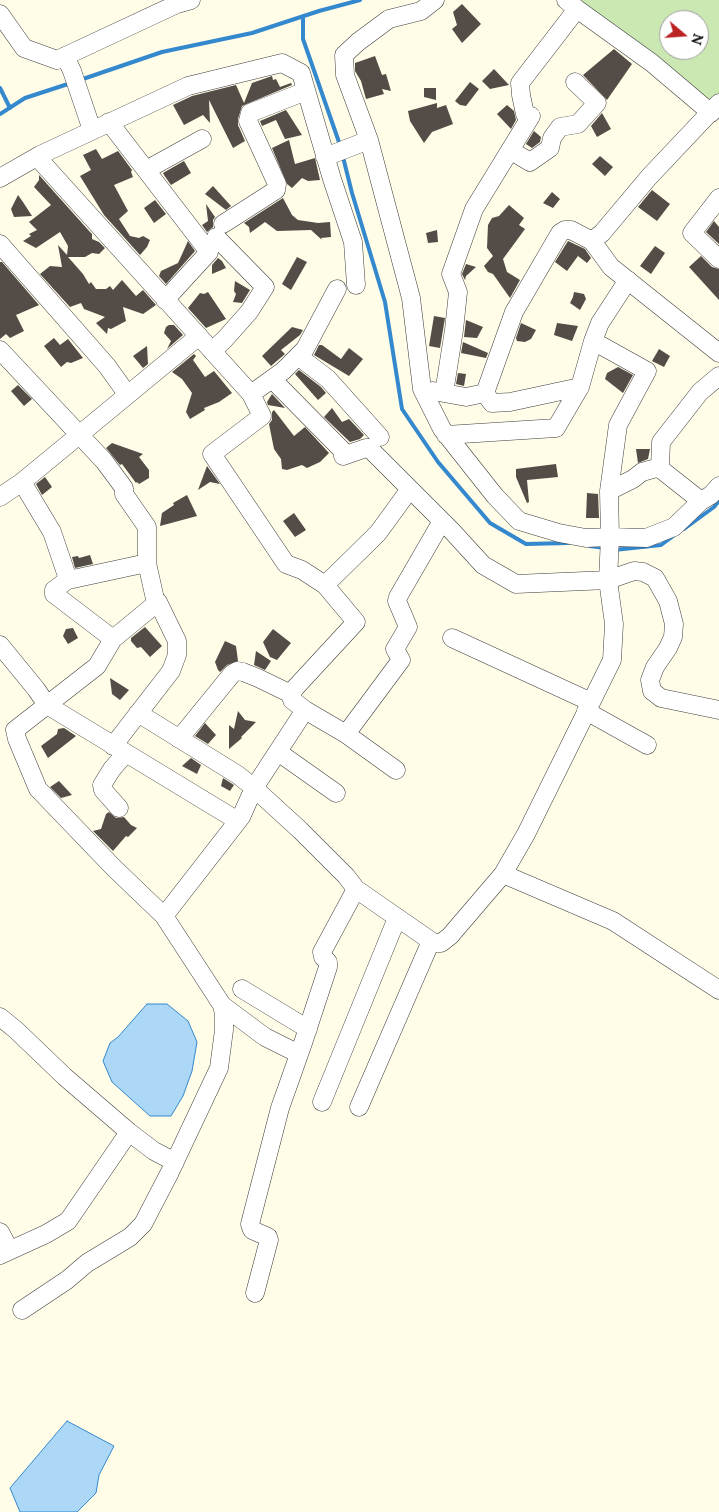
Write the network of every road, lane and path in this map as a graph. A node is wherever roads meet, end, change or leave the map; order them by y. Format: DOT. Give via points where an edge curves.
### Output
graph roads {
  1 [pos="191,0"];
  2 [pos="436,0"];
  3 [pos="571,4"];
  4 [pos="0,14"];
  5 [pos="69,63"];
  6 [pos="575,82"];
  7 [pos="306,91"];
  8 [pos="715,108"];
  9 [pos="109,122"];
  10 [pos="92,130"];
  11 [pos="202,139"];
  12 [pos="369,140"];
  13 [pos="510,150"];
  14 [pos="337,153"];
  15 [pos="36,157"];
  16 [pos="146,170"];
  17 [pos="0,178"];
  18 [pos="719,198"];
  19 [pos="592,242"];
  20 [pos="0,244"];
  21 [pos="719,259"];
  22 [pos="628,280"];
  23 [pos="356,285"];
  24 [pos="337,289"];
  25 [pos="165,300"];
  26 [pos="199,336"];
  27 [pos="593,341"];
  28 [pos="0,350"];
  29 [pos="212,350"];
  30 [pos="719,353"];
  31 [pos="298,356"];
  32 [pos="719,376"];
  33 [pos="273,380"];
  34 [pos="580,387"];
  35 [pos="422,389"];
  36 [pos="485,392"];
  37 [pos="444,393"];
  38 [pos="127,394"];
  39 [pos="251,394"];
  40 [pos="79,434"];
  41 [pos="446,435"];
  42 [pos="380,437"];
  43 [pos="660,467"];
  44 [pos="22,482"];
  45 [pos="719,486"];
  46 [pos="410,489"];
  47 [pos="608,492"];
  48 [pos="0,498"];
  49 [pos="701,501"];
  50 [pos="442,521"];
  51 [pos="610,537"];
  52 [pos="147,563"];
  53 [pos="70,578"];
  54 [pos="608,580"];
  55 [pos="325,585"];
  56 [pos="158,602"];
  57 [pos="452,638"];
  58 [pos="113,639"];
  59 [pos="1,648"];
  60 [pos="291,694"];
  61 [pos="47,705"];
  62 [pos="589,707"];
  63 [pos="305,710"];
  64 [pos="719,710"];
  65 [pos="138,713"];
  66 [pos="346,734"];
  67 [pos="179,739"];
  68 [pos="646,745"];
  69 [pos="120,749"];
  70 [pos="278,752"];
  71 [pos="396,770"];
  72 [pos="254,788"];
  73 [pos="336,793"];
  74 [pos="119,808"];
  75 [pos="238,821"];
  76 [pos="503,874"];
  77 [pos="356,889"];
  78 [pos="164,916"];
  79 [pos="397,918"];
  80 [pos="431,941"];
  81 [pos="242,989"];
  82 [pos="719,990"];
  83 [pos="222,1005"];
  84 [pos="0,1017"];
  85 [pos="308,1029"];
  86 [pos="300,1054"];
  87 [pos="322,1102"];
  88 [pos="359,1107"];
  89 [pos="129,1132"];
  90 [pos="165,1157"];
  91 [pos="0,1232"];
  92 [pos="4,1252"];
  93 [pos="255,1293"];
  94 [pos="22,1310"];
  1 -- 5 [label="street" via="177,4"];
  2 -- 12 [label="street" via="422,11 390,19 344,55 345,75"];
  3 -- 8 [label="street"];
  3 -- 13 [label="street" via="520,83 524,114 531,116"];
  4 -- 5 [label="street" via="24,48"];
  5 -- 10 [label="street"];
  6 -- 13 [label="street" via="597,103 578,124 560,127 550,148 530,162"];
  7 -- 9 [label="street" via="301,73 282,63 188,86"];
  7 -- 14 [label="street"];
  7 -- 29 [label="street" via="250,113 248,121 277,184 276,190 220,230 265,287 249,312"];
  8 -- 19 [label="street"];
  9 -- 10 [label="street"];
  9 -- 16 [label="street"];
  10 -- 15 [label="street"];
  11 -- 16 [label="street"];
  12 -- 14 [label="street"];
  12 -- 35 [label="street" via="411,298"];
  13 -- 37 [label="street" via="474,209 450,274 458,292"];
  14 -- 23 [label="street" via="353,242"];
  15 -- 17 [label="street"];
  15 -- 25 [label="street"];
  16 -- 25 [label="street" via="209,252"];
  18 -- 21 [label="street" via="692,233"];
  19 -- 22 [label="street" via="611,267"];
  19 -- 36 [label="street" via="571,230 560,234 514,312"];
  20 -- 38 [label="street" via="107,366"];
  22 -- 27 [label="street" via="600,323"];
  22 -- 30 [label="street"];
  24 -- 31 [label="street" via="317,330"];
  25 -- 26 [label="street"];
  26 -- 29 [label="street"];
  26 -- 38 [label="street"];
  27 -- 34 [label="street"];
  27 -- 47 [label="street" via="647,371 618,426"];
  28 -- 40 [label="street"];
  29 -- 39 [label="street"];
  31 -- 33 [label="street"];
  31 -- 42 [label="street" via="328,379"];
  32 -- 43 [label="street" via="700,392 661,442"];
  33 -- 39 [label="street"];
  33 -- 46 [label="street" via="342,450 343,456 369,448"];
  34 -- 36 [label="street" via="492,403"];
  34 -- 41 [label="street" via="556,428"];
  35 -- 37 [label="street"];
  35 -- 41 [label="street"];
  36 -- 37 [label="street" via="466,397"];
  38 -- 40 [label="street"];
  39 -- 55 [label="street" via="262,416 212,454 286,564"];
  40 -- 44 [label="street"];
  40 -- 52 [label="street" via="124,488 124,494 147,527"];
  41 -- 51 [label="street" via="518,521 586,538"];
  43 -- 47 [label="street" via="642,472"];
  43 -- 49 [label="street"];
  44 -- 48 [label="street"];
  44 -- 53 [label="street" via="52,532"];
  45 -- 49 [label="street"];
  46 -- 50 [label="street"];
  46 -- 55 [label="street" via="378,534"];
  47 -- 51 [label="street"];
  49 -- 51 [label="street" via="674,527 646,538"];
  50 -- 54 [label="street" via="483,565 516,584"];
  50 -- 66 [label="street" via="398,597 408,627 395,649 401,660"];
  51 -- 54 [label="street"];
  52 -- 53 [label="street"];
  52 -- 56 [label="street"];
  53 -- 58 [label="street" via="54,590 54,594"];
  54 -- 62 [label="street" via="614,624 612,660"];
  54 -- 64 [label="street" via="634,571 643,572 655,578 668,600 674,624 673,637 655,667 650,680 652,691 661,698"];
  55 -- 60 [label="street" via="356,622"];
  56 -- 58 [label="street"];
  56 -- 65 [label="street" via="177,641 177,655 174,666"];
  57 -- 62 [label="street"];
  58 -- 61 [label="street" via="97,666"];
  59 -- 61 [label="street"];
  60 -- 63 [label="street" via="292,700"];
  60 -- 67 [label="street" via="237,671"];
  61 -- 69 [label="street"];
  61 -- 78 [label="street" via="15,730 38,789"];
  62 -- 68 [label="street"];
  62 -- 76 [label="street"];
  63 -- 66 [label="street"];
  63 -- 70 [label="street"];
  65 -- 67 [label="street"];
  65 -- 69 [label="street"];
  66 -- 71 [label="street"];
  67 -- 72 [label="street"];
  69 -- 74 [label="street" via="102,785"];
  69 -- 75 [label="street"];
  70 -- 72 [label="street"];
  70 -- 73 [label="street"];
  72 -- 75 [label="street"];
  72 -- 77 [label="street" via="300,830"];
  75 -- 78 [label="street"];
  76 -- 80 [label="street" via="450,936 441,943"];
  76 -- 82 [label="street" via="612,921"];
  77 -- 79 [label="street"];
  77 -- 85 [label="street" via="322,952 328,967"];
  78 -- 83 [label="street"];
  79 -- 80 [label="street"];
  79 -- 87 [label="street"];
  80 -- 88 [label="street"];
  81 -- 85 [label="street"];
  83 -- 86 [label="street" via="265,1037"];
  83 -- 90 [label="street" via="224,1030 219,1068"];
  84 -- 89 [label="street"];
  85 -- 86 [label="street"];
  86 -- 93 [label="street" via="278,1116 250,1224 252,1230 269,1240"];
  89 -- 90 [label="street"];
  89 -- 92 [label="street" via="62,1225"];
  90 -- 94 [label="street" via="152,1210 143,1224 130,1237 87,1263"];
  91 -- 92 [label="street"];
}
